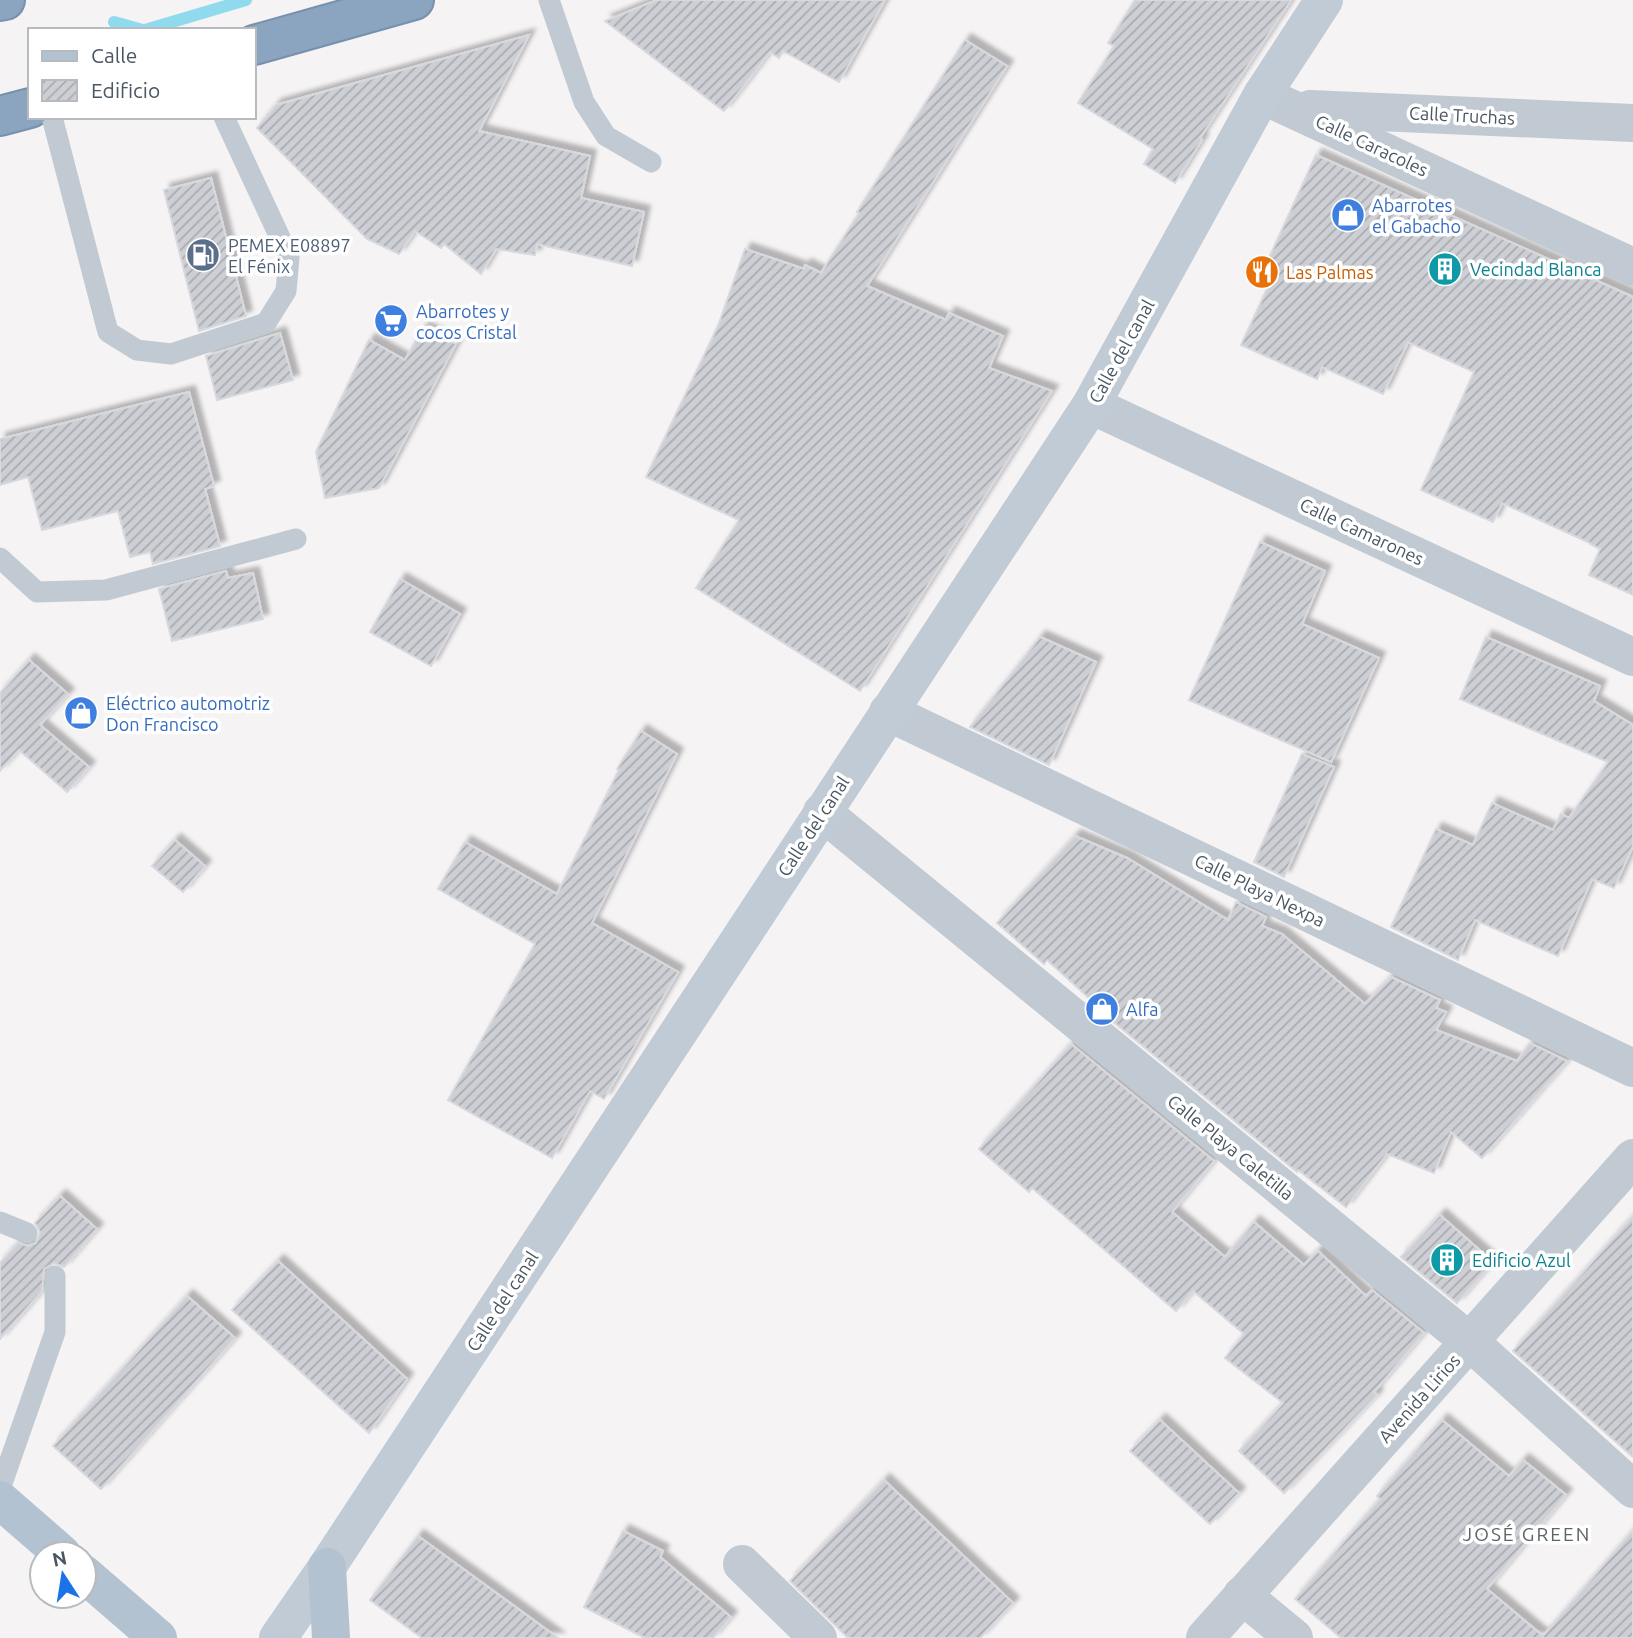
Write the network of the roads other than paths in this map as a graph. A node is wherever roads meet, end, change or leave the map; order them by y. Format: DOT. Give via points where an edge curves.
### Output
graph roads {
  1 [pos="414,0"];
  2 [pos="549,0"];
  3 [pos="1324,0"];
  4 [pos="256,44"];
  5 [pos="1277,101"];
  6 [pos="28,109"];
  7 [pos="0,116"];
  8 [pos="53,119"];
  9 [pos="225,119"];
  10 [pos="1633,123"];
  11 [pos="651,162"];
  12 [pos="1633,267"];
  13 [pos="1091,405"];
  14 [pos="296,539"];
  15 [pos="0,558"];
  16 [pos="1633,657"];
  17 [pos="888,712"];
  18 [pos="822,812"];
  19 [pos="1633,1068"];
  20 [pos="1633,1158"];
  21 [pos="0,1222"];
  22 [pos="27,1233"];
  23 [pos="55,1276"];
  24 [pos="1470,1342"];
  25 [pos="0,1489"];
  26 [pos="1633,1489"];
  27 [pos="0,1500"];
  28 [pos="46,1540"];
  29 [pos="742,1564"];
  30 [pos="327,1567"];
  31 [pos="98,1585"];
  32 [pos="1242,1595"];
  33 [pos="158,1638"];
  34 [pos="278,1638"];
  35 [pos="331,1638"];
  36 [pos="818,1638"];
  37 [pos="1205,1638"];
  38 [pos="1294,1638"];
  1 -- 4 [label="highway"];
  2 -- 11 [label="lane" via="583,102 606,135"];
  3 -- 5 [label="street, Calle del canal"];
  5 -- 10 [label="street, Calle Truchas"];
  5 -- 12 [label="street, Calle Caracoles"];
  5 -- 13 [label="street, Calle del canal"];
  6 -- 7 [label="highway"];
  8 -- 9 [label="lane" via="108,332 137,350 171,355 266,323 286,291 289,257"];
  13 -- 16 [label="street, Calle Camarones"];
  13 -- 17 [label="street, Calle del canal"];
  14 -- 15 [label="lane" via="106,590 37,592"];
  17 -- 18 [label="street, Calle del canal"];
  17 -- 19 [label="street, Calle Playa Nexpa"];
  18 -- 24 [label="street, Calle Playa Caletilla"];
  18 -- 30 [label="street, Calle del canal"];
  20 -- 24 [label="street, Avenida Lirios"];
  21 -- 22 [label="lane"];
  23 -- 25 [label="lane" via="54,1332"];
  24 -- 26 [label="street, Calle Playa Caletilla"];
  24 -- 32 [label="street, Avenida Lirios"];
  27 -- 28 [label="main road"];
  29 -- 36 [label="street"];
  30 -- 34 [label="street, Calle del canal"];
  30 -- 35 [label="main road"];
  31 -- 33 [label="main road"];
  32 -- 37 [label="street, Avenida Lirios"];
  32 -- 38 [label="street"];
}
